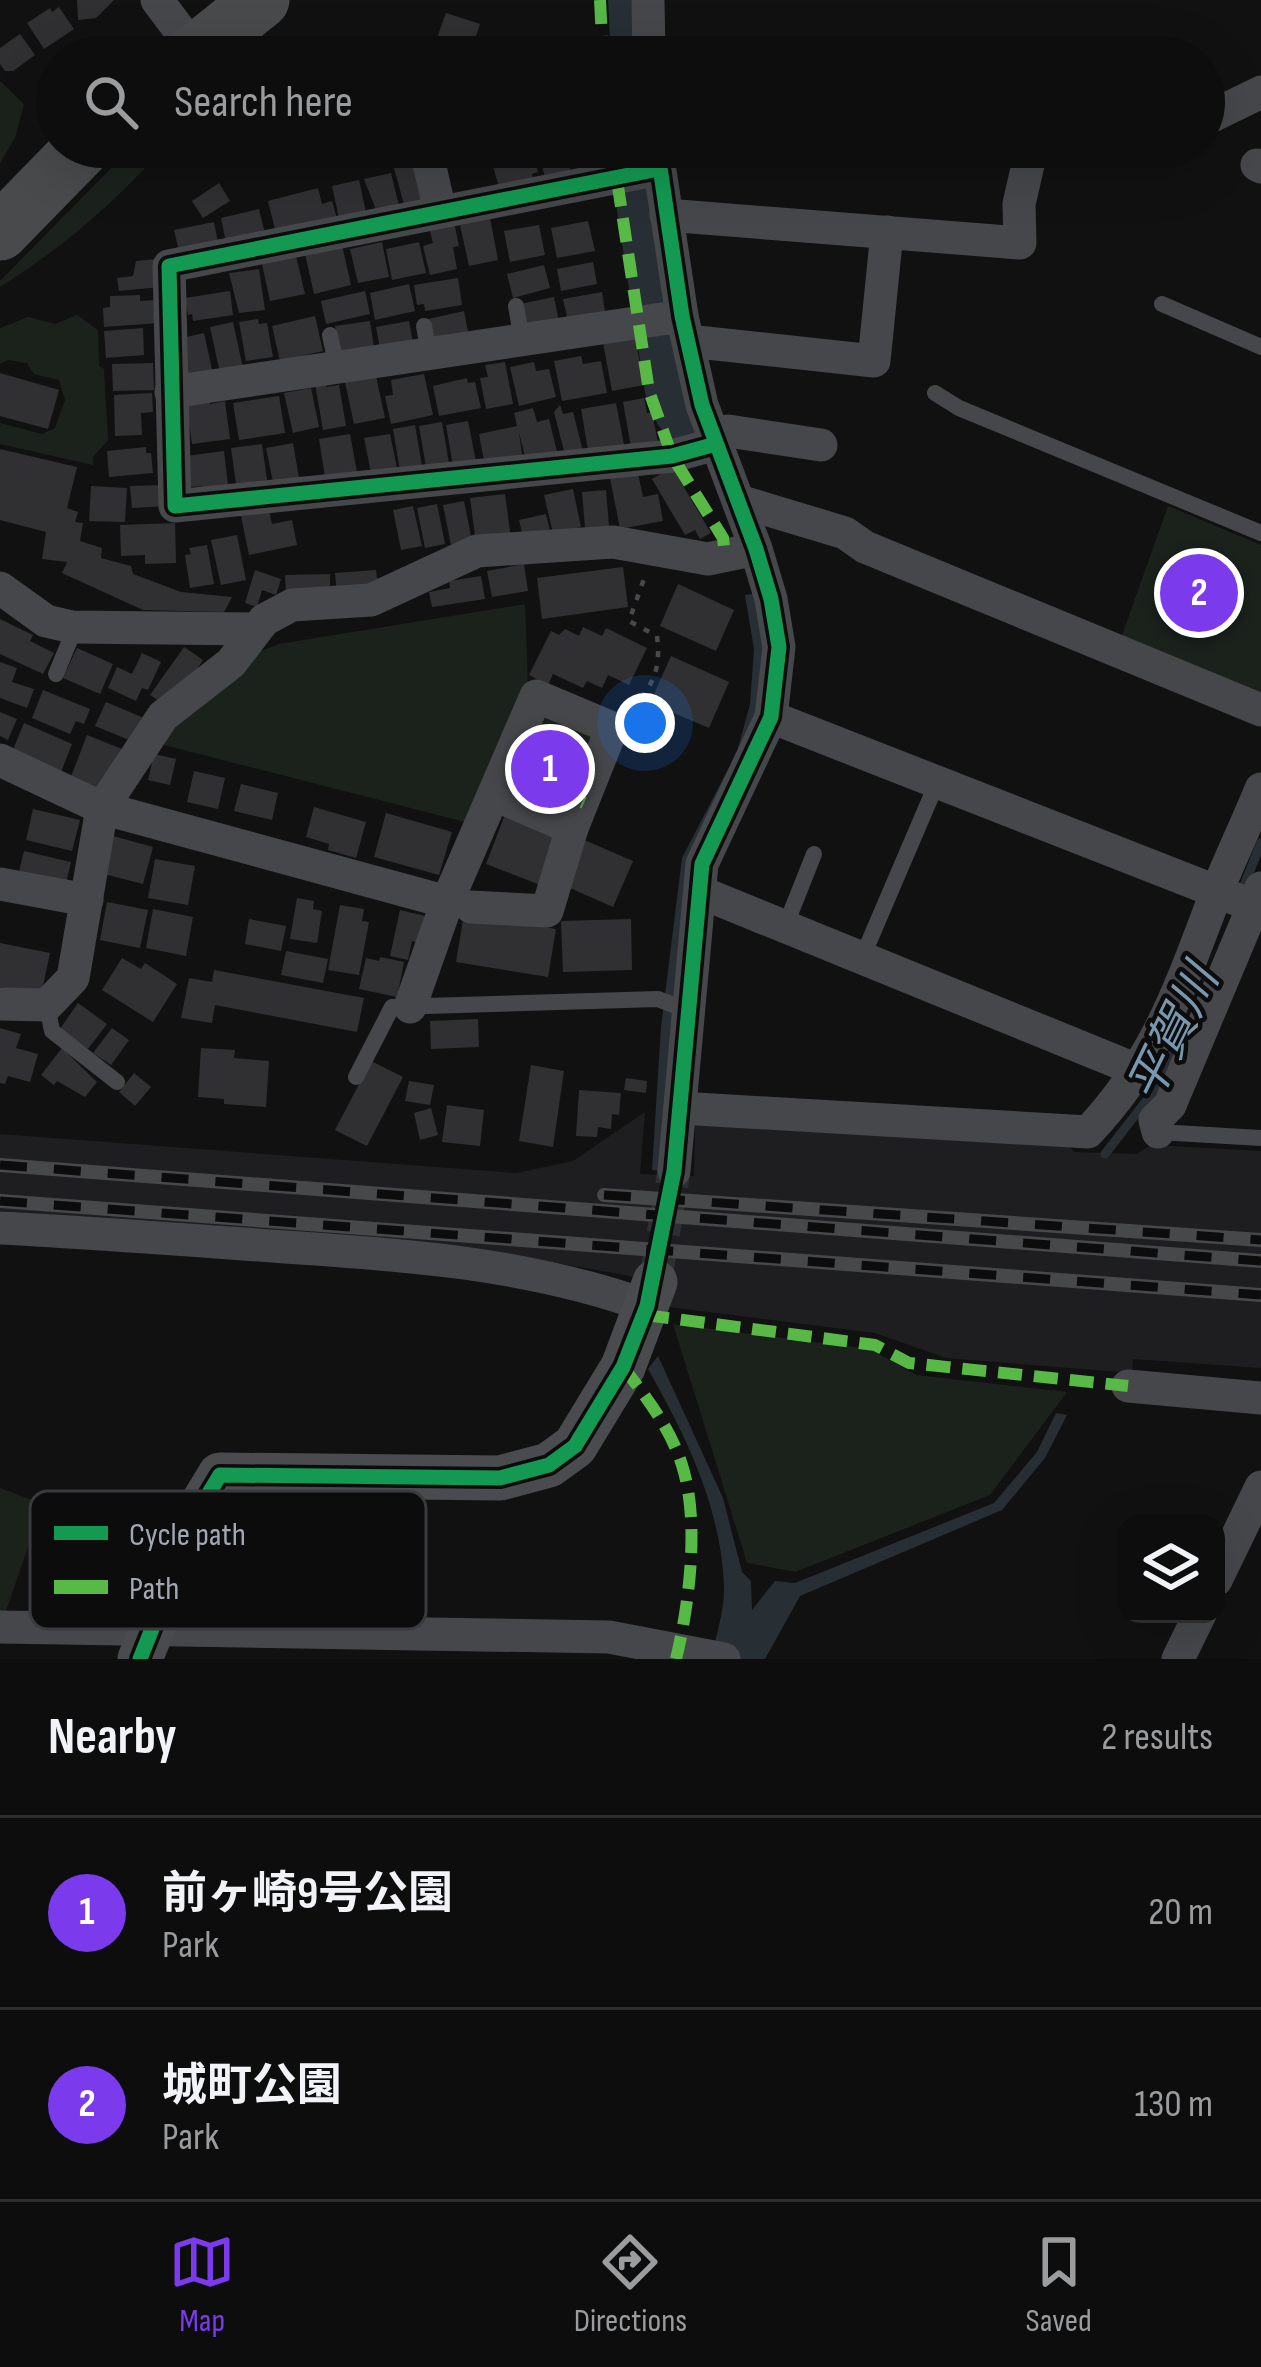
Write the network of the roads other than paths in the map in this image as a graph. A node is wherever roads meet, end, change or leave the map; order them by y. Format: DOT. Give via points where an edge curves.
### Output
graph roads {
  1 [pos="157,0"];
  2 [pos="261,0"];
  3 [pos="648,0"];
  4 [pos="181,36"];
  5 [pos="216,36"];
  6 [pos="649,36"];
  7 [pos="1261,92"];
  8 [pos="1225,110"];
  9 [pos="62,168"];
  10 [pos="430,168"];
  11 [pos="635,168"];
  12 [pos="659,168"];
  13 [pos="1027,168"];
  14 [pos="440,211"];
  15 [pos="666,215"];
  16 [pos="0,232"];
  17 [pos="887,232"];
  18 [pos="1162,304"];
  19 [pos="516,306"];
  20 [pos="685,328"];
  21 [pos="522,340"];
  22 [pos="1261,347"];
  23 [pos="171,392"];
  24 [pos="934,393"];
  25 [pos="714,438"];
  26 [pos="821,445"];
  27 [pos="740,501"];
  28 [pos="1261,533"];
  29 [pos="741,553"];
  30 [pos="0,588"];
  31 [pos="75,628"];
  32 [pos="254,628"];
  33 [pos="56,674"];
  34 [pos="1261,710"];
  35 [pos="771,717"];
  36 [pos="0,760"];
  37 [pos="936,784"];
  38 [pos="1261,789"];
  39 [pos="495,795"];
  40 [pos="102,808"];
  41 [pos="572,828"];
  42 [pos="814,854"];
  43 [pos="0,884"];
  44 [pos="1218,891"];
  45 [pos="700,892"];
  46 [pos="87,900"];
  47 [pos="1258,901"];
  48 [pos="459,904"];
  49 [pos="784,927"];
  50 [pos="862,958"];
  51 [pos="0,1004"];
  52 [pos="47,1005"];
  53 [pos="410,1007"];
  54 [pos="673,1019"];
  55 [pos="1137,1070"];
  56 [pos="356,1077"];
  57 [pos="117,1082"];
  58 [pos="671,1097"];
  59 [pos="1158,1132"];
  60 [pos="1261,1138"];
  61 [pos="674,1171"];
  62 [pos="0,1228"];
  63 [pos="651,1294"];
  64 [pos="1128,1386"];
  65 [pos="1261,1397"];
  66 [pos="1261,1487"];
  67 [pos="210,1491"];
  68 [pos="1225,1561"];
  69 [pos="1196,1623"];
  70 [pos="0,1627"];
  71 [pos="146,1644"];
  72 [pos="724,1659"];
  73 [pos="1178,1659"];
  1 -- 4 [label="street"];
  2 -- 5 [label="highway"];
  3 -- 6 [label="street"];
  7 -- 8 [label="street"];
  9 -- 16 [label="highway"];
  10 -- 14 [label="street"];
  11 -- 14 [label="street"];
  12 -- 15 [label="street"];
  13 -- 17 [label="street" via="1020,243"];
  14 -- 23 [label="street" via="170,266"];
  15 -- 17 [label="street"];
  15 -- 20 [label="street"];
  17 -- 20 [label="street" via="874,361"];
  18 -- 22 [label="lane"];
  19 -- 21 [label="lane"];
  20 -- 21 [label="street" via="639,322"];
  20 -- 25 [label="street"];
  21 -- 23 [label="street" via="333,351"];
  23 -- 25 [label="street" via="175,506 672,456"];
  24 -- 28 [label="lane"];
  25 -- 26 [label="street" via="728,431"];
  25 -- 27 [label="street"];
  27 -- 29 [label="street"];
  27 -- 34 [label="street" via="845,533"];
  29 -- 32 [label="street" via="708,559 614,542 477,551 371,600 292,605"];
  29 -- 35 [label="street" via="771,599 779,647"];
  30 -- 31 [label="street" via="46,621"];
  31 -- 32 [label="street"];
  31 -- 33 [label="lane"];
  32 -- 40 [label="street" via="231,663 163,716"];
  35 -- 37 [label="street"];
  35 -- 45 [label="street" via="702,864"];
  36 -- 40 [label="street"];
  37 -- 44 [label="street"];
  37 -- 50 [label="lane"];
  38 -- 44 [label="street"];
  39 -- 41 [label="street"];
  39 -- 41 [label="street" via="536,696 612,728"];
  39 -- 48 [label="street"];
  40 -- 46 [label="street"];
  40 -- 48 [label="street"];
  41 -- 48 [label="street" via="547,911"];
  42 -- 49 [label="lane"];
  43 -- 46 [label="street"];
  44 -- 47 [label="street"];
  44 -- 55 [label="street" via="1187,977"];
  45 -- 49 [label="street"];
  45 -- 54 [label="street"];
  46 -- 52 [label="street" via="73,978"];
  47 -- 59 [label="street" via="1170,1105 1155,1120"];
  48 -- 53 [label="street"];
  49 -- 50 [label="street"];
  50 -- 55 [label="street"];
  51 -- 52 [label="street"];
  52 -- 57 [label="lane" via="52,1031"];
  53 -- 54 [label="lane"];
  53 -- 56 [label="lane" via="392,1007"];
  54 -- 58 [label="street"];
  55 -- 58 [label="street" via="1088,1132"];
  58 -- 61 [label="street"];
  59 -- 60 [label="lane"];
  62 -- 63 [label="street" via="355,1251"];
  63 -- 67 [label="street" via="623,1367 575,1446 549,1465 500,1478 220,1475"];
  64 -- 65 [label="street"];
  66 -- 68 [label="street"];
  69 -- 73 [label="street"];
  70 -- 71 [label="street"];
  71 -- 72 [label="street" via="609,1637"];
}
